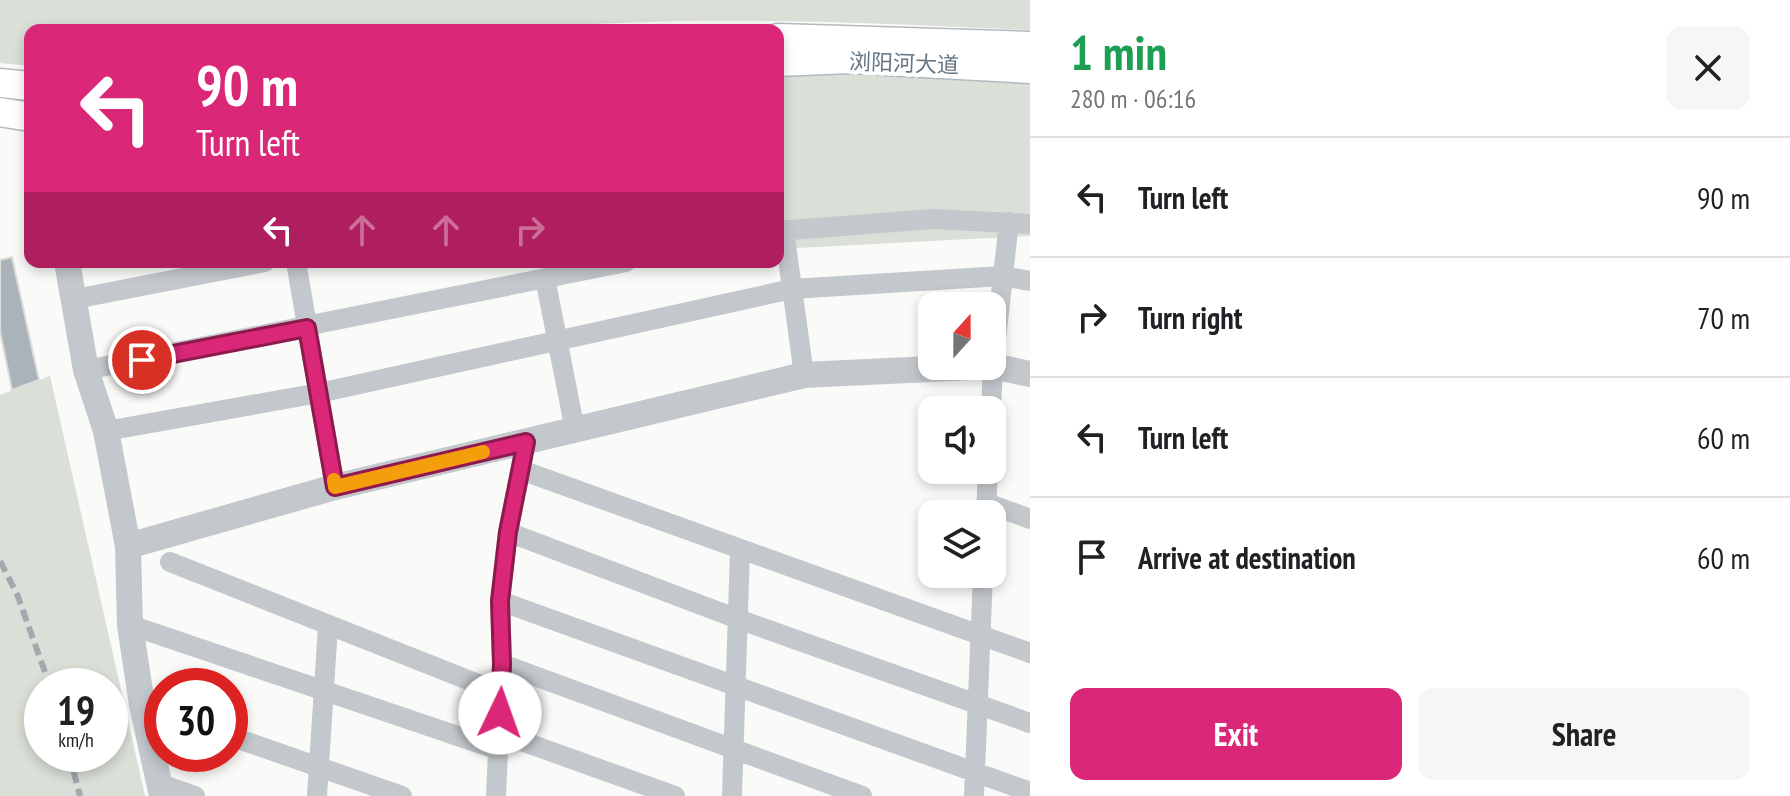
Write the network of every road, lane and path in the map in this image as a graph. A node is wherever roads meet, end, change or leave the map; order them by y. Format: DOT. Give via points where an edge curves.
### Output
graph roads {
  1 [pos="784,38"];
  2 [pos="1030,46"];
  3 [pos="784,62"];
  4 [pos="1030,69"];
  5 [pos="0,83"];
  6 [pos="24,85"];
  7 [pos="0,112"];
  8 [pos="24,116"];
  9 [pos="1009,222"];
  10 [pos="1030,224"];
  11 [pos="784,231"];
  12 [pos="784,247"];
  13 [pos="68,268"];
  14 [pos="234,268"];
  15 [pos="297,268"];
  16 [pos="520,268"];
  17 [pos="596,268"];
  18 [pos="1002,276"];
  19 [pos="545,278"];
  20 [pos="1030,281"];
  21 [pos="523,283"];
  22 [pos="792,289"];
  23 [pos="1000,292"];
  24 [pos="75,299"];
  25 [pos="307,328"];
  26 [pos="557,342"];
  27 [pos="1006,369"];
  28 [pos="86,370"];
  29 [pos="918,370"];
  30 [pos="1030,374"];
  31 [pos="804,375"];
  32 [pos="319,393"];
  33 [pos="575,430"];
  34 [pos="106,431"];
  35 [pos="526,442"];
  36 [pos="521,470"];
  37 [pos="335,487"];
  38 [pos="1006,513"];
  39 [pos="1030,519"];
  40 [pos="508,532"];
  41 [pos="128,546"];
  42 [pos="740,550"];
  43 [pos="170,562"];
  44 [pos="982,588"];
  45 [pos="500,601"];
  46 [pos="738,619"];
  47 [pos="130,625"];
  48 [pos="328,626"];
  49 [pos="979,635"];
  50 [pos="1030,653"];
  51 [pos="502,664"];
  52 [pos="144,678"];
  53 [pos="736,686"];
  54 [pos="323,692"];
  55 [pos="501,693"];
  56 [pos="978,704"];
  57 [pos="1030,723"];
  58 [pos="248,742"];
  59 [pos="499,742"];
  60 [pos="733,748"];
  61 [pos="318,766"];
  62 [pos="975,772"];
  63 [pos="161,790"];
  64 [pos="1030,792"];
  65 [pos="195,796"];
  66 [pos="317,796"];
  67 [pos="402,796"];
  68 [pos="496,796"];
  69 [pos="675,796"];
  70 [pos="732,796"];
  71 [pos="862,796"];
  72 [pos="974,796"];
  1 -- 2 [label="main road, 浏阳河大道"];
  3 -- 4 [label="main road, 浏阳河大道" via="850,59"];
  5 -- 6 [label="main road"];
  7 -- 8 [label="main road"];
  9 -- 10 [label="street"];
  9 -- 11 [label="street" via="933,219"];
  9 -- 18 [label="street"];
  12 -- 22 [label="street"];
  13 -- 24 [label="street"];
  14 -- 24 [label="street"];
  15 -- 25 [label="street"];
  16 -- 21 [label="street"];
  17 -- 19 [label="street"];
  18 -- 20 [label="street"];
  18 -- 22 [label="street"];
  18 -- 23 [label="street"];
  19 -- 21 [label="street"];
  19 -- 26 [label="street"];
  21 -- 25 [label="street"];
  22 -- 26 [label="street"];
  22 -- 31 [label="street"];
  24 -- 28 [label="street"];
  25 -- 28 [label="street"];
  25 -- 32 [label="street"];
  26 -- 32 [label="street"];
  26 -- 33 [label="street"];
  27 -- 30 [label="street"];
  28 -- 34 [label="street"];
  29 -- 31 [label="street"];
  31 -- 33 [label="street"];
  32 -- 34 [label="street"];
  32 -- 37 [label="street"];
  33 -- 35 [label="street"];
  34 -- 41 [label="street"];
  35 -- 36 [label="street"];
  35 -- 37 [label="street"];
  36 -- 40 [label="street"];
  36 -- 42 [label="street"];
  37 -- 41 [label="street"];
  38 -- 39 [label="street"];
  40 -- 45 [label="street"];
  40 -- 46 [label="street"];
  41 -- 47 [label="street"];
  42 -- 46 [label="street"];
  42 -- 49 [label="street"];
  43 -- 48 [label="street"];
  44 -- 49 [label="street"];
  45 -- 51 [label="street"];
  45 -- 53 [label="street"];
  46 -- 53 [label="street"];
  46 -- 56 [label="street"];
  47 -- 52 [label="street"];
  47 -- 54 [label="street"];
  48 -- 54 [label="street"];
  48 -- 55 [label="street"];
  49 -- 50 [label="street"];
  49 -- 56 [label="street"];
  51 -- 55 [label="street"];
  51 -- 60 [label="street"];
  53 -- 60 [label="street"];
  53 -- 62 [label="street"];
  54 -- 59 [label="street"];
  54 -- 61 [label="street"];
  55 -- 59 [label="street"];
  56 -- 57 [label="street"];
  56 -- 62 [label="street"];
  58 -- 61 [label="street"];
  59 -- 68 [label="street"];
  59 -- 69 [label="street"];
  60 -- 70 [label="street"];
  60 -- 71 [label="street"];
  61 -- 66 [label="street"];
  61 -- 67 [label="street"];
  62 -- 64 [label="street"];
  62 -- 72 [label="street"];
  63 -- 65 [label="street"];
}
